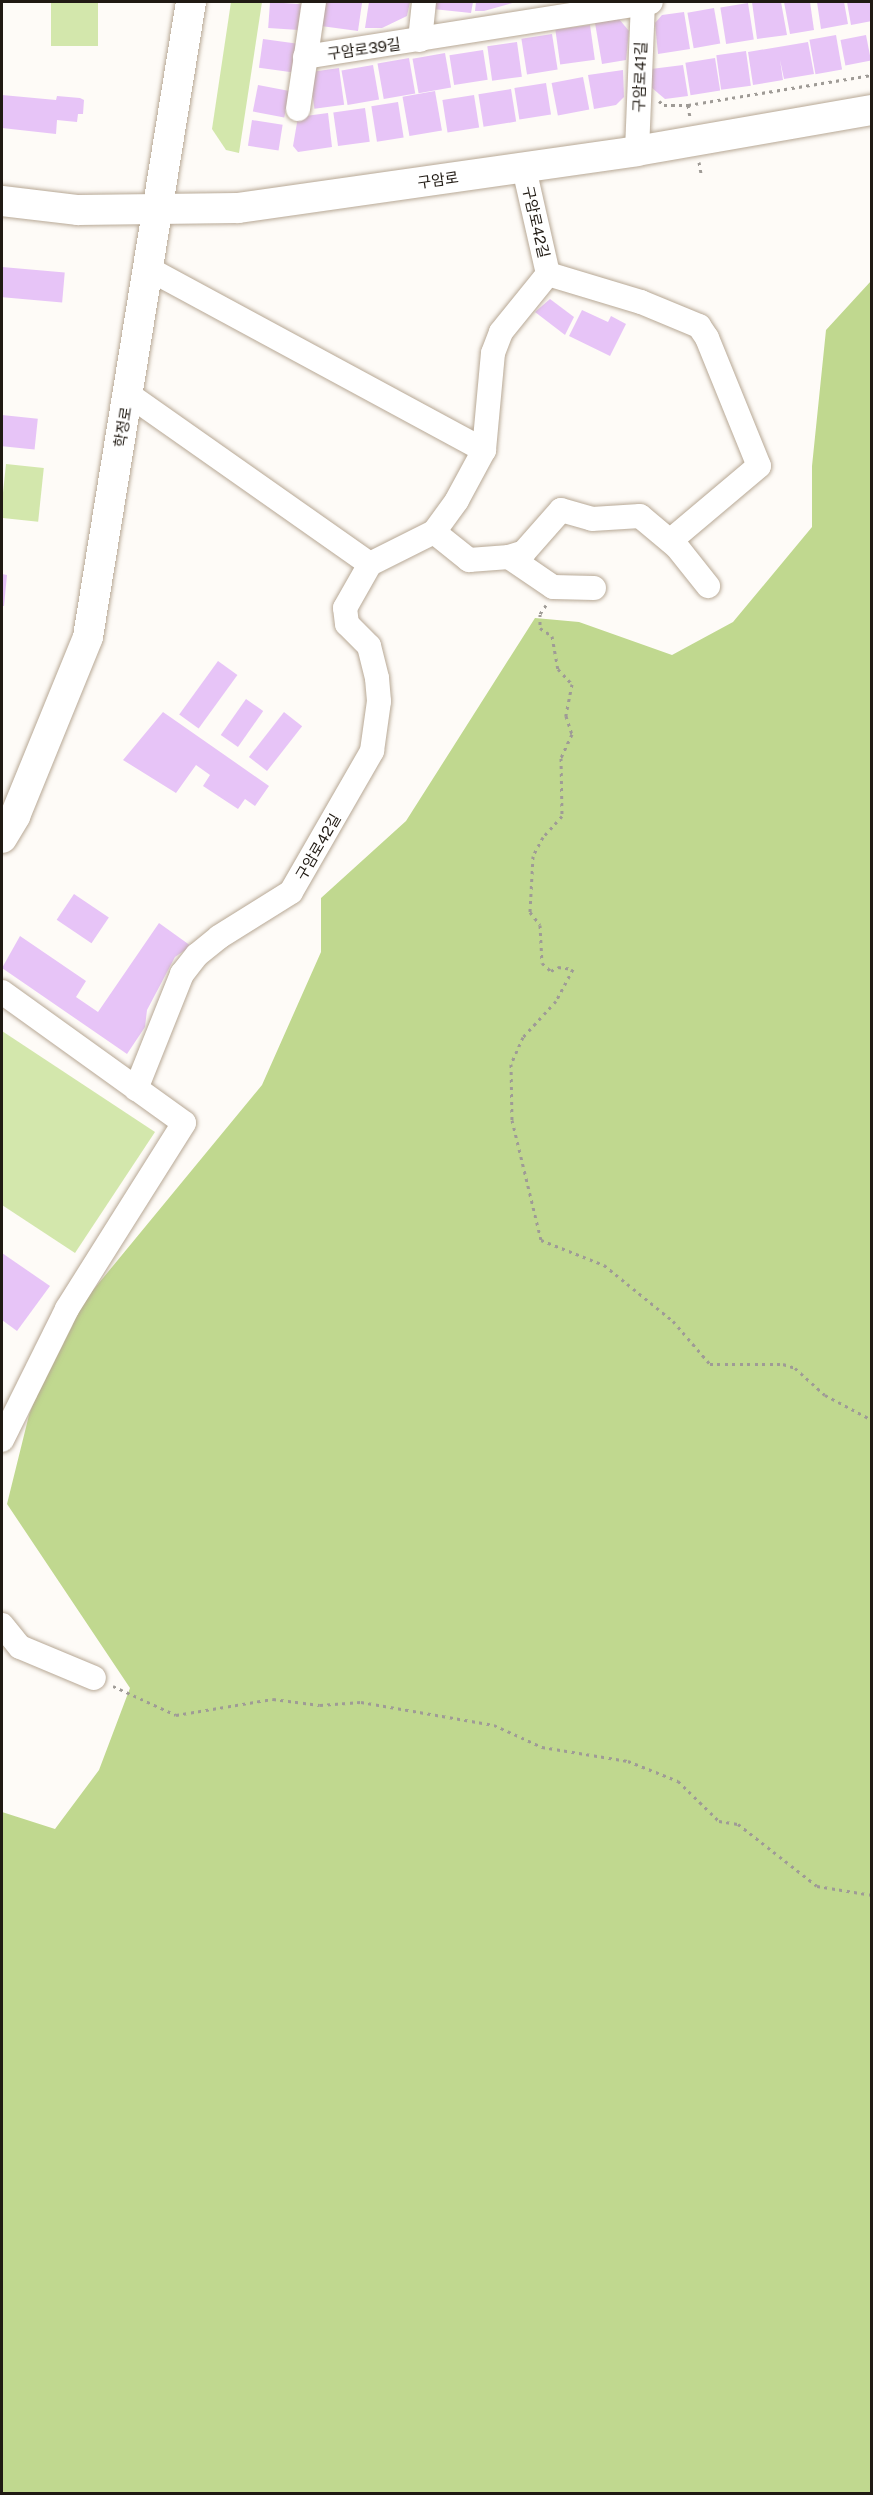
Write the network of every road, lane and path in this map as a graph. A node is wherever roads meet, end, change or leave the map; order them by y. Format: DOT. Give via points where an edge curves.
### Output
graph roads {
  1 [pos="191,2"];
  2 [pos="314,2"];
  3 [pos="423,2"];
  4 [pos="646,2"];
  5 [pos="532,11"];
  6 [pos="420,40"];
  7 [pos="305,57"];
  8 [pos="872,75"];
  9 [pos="657,100"];
  10 [pos="298,108"];
  11 [pos="872,110"];
  12 [pos="637,151"];
  13 [pos="524,168"];
  14 [pos="2,201"];
  15 [pos="159,210"];
  16 [pos="149,269"];
  17 [pos="548,274"];
  18 [pos="128,394"];
  19 [pos="484,450"];
  20 [pos="434,532"];
  21 [pos="670,541"];
  22 [pos="509,557"];
  23 [pos="370,564"];
  24 [pos="553,586"];
  25 [pos="708,586"];
  26 [pos="594,588"];
  27 [pos="2,838"];
  28 [pos="2,992"];
  29 [pos="136,1089"];
  30 [pos="872,1420"];
  31 [pos="2,1440"];
  32 [pos="2,1625"];
  33 [pos="94,1678"];
  34 [pos="872,1895"];
  1 -- 15 [label="main road, 학정로"];
  2 -- 7 [label="street, 구암로39길"];
  3 -- 6 [label="street, 구암로39길"];
  4 -- 5 [label="street, 구암로41길"];
  4 -- 12 [label="street, 구암로41길"];
  5 -- 6 [label="street, 구암로41길"];
  6 -- 7 [label="street, 구암로39길"];
  7 -- 10 [label="street, 구암로39길"];
  8 -- 9 [label="path" via="688,105 664,105"];
  11 -- 12 [label="main road, 구암로"];
  12 -- 13 [label="main road, 구암로"];
  13 -- 15 [label="main road, 구암로" via="238,208"];
  13 -- 17 [label="street, 구암로42길"];
  14 -- 15 [label="main road, 구암로" via="78,210"];
  15 -- 16 [label="main road, 학정로"];
  16 -- 18 [label="main road, 학정로"];
  16 -- 19 [label="street"];
  17 -- 19 [label="street, 구암로42길" via="501,332 493,353"];
  17 -- 21 [label="street" via="641,302 699,326 707,338 759,466"];
  18 -- 23 [label="street"];
  18 -- 27 [label="main road, 학정로" via="88,637 15,816"];
  19 -- 20 [label="street, 구암로42길"];
  20 -- 22 [label="street" via="469,560"];
  20 -- 23 [label="street"];
  21 -- 22 [label="street" via="640,516 592,519 561,510 524,552"];
  21 -- 25 [label="street"];
  22 -- 24 [label="street"];
  23 -- 29 [label="street, 구암로42길" via="345,608 347,624 369,646 377,678 379,701 372,751 291,892 219,938 197,955 182,974"];
  24 -- 26 [label="street"];
  24 -- 30 [label="path" via="540,614 540,628 552,636 558,669 572,684 567,716 572,734 561,758 562,816 543,837 533,856 530,912 540,925 542,963 551,971 558,967 573,969 556,1001 523,1037 511,1064 512,1120 541,1240 604,1265 673,1321 710,1364 783,1364 795,1368 825,1395"];
  28 -- 29 [label="street"];
  29 -- 31 [label="street" via="184,1123 67,1309"];
  32 -- 33 [label="street" via="20,1647"];
  33 -- 34 [label="path" via="176,1715 273,1699 320,1705 360,1702 494,1725 542,1747 627,1761 678,1781 719,1821 738,1824 817,1886"];
}
